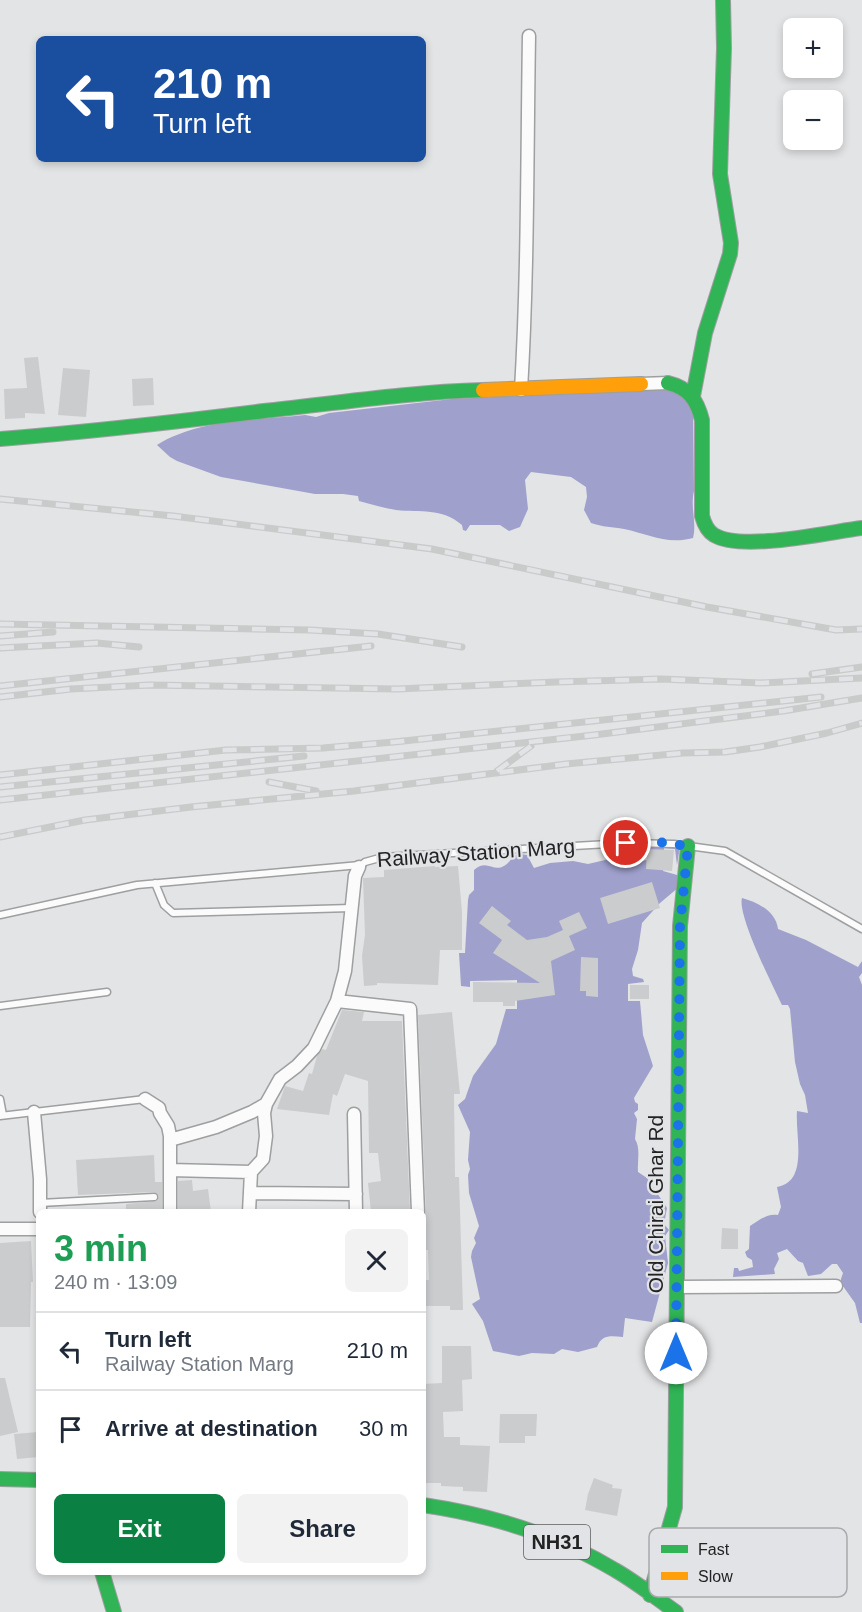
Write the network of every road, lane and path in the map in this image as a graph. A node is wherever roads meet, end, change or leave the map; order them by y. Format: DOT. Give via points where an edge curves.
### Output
graph roads {
  1 [pos="723,0"];
  2 [pos="529,36"];
  3 [pos="668,383"];
  4 [pos="641,384"];
  5 [pos="521,390"];
  6 [pos="693,396"];
  7 [pos="0,439"];
  8 [pos="862,528"];
  9 [pos="688,846"];
  10 [pos="359,866"];
  11 [pos="155,883"];
  12 [pos="351,908"];
  13 [pos="0,915"];
  14 [pos="862,929"];
  15 [pos="107,992"];
  16 [pos="337,1001"];
  17 [pos="0,1006"];
  18 [pos="0,1099"];
  19 [pos="145,1099"];
  20 [pos="266,1104"];
  21 [pos="34,1112"];
  22 [pos="354,1114"];
  23 [pos="1,1116"];
  24 [pos="170,1140"];
  25 [pos="170,1170"];
  26 [pos="251,1173"];
  27 [pos="250,1192"];
  28 [pos="356,1194"];
  29 [pos="154,1197"];
  30 [pos="40,1207"];
  31 [pos="170,1209"];
  32 [pos="249,1209"];
  33 [pos="356,1209"];
  34 [pos="418,1209"];
  35 [pos="0,1229"];
  36 [pos="36,1229"];
  37 [pos="836,1286"];
  38 [pos="677,1287"];
  39 [pos="0,1479"];
  40 [pos="36,1480"];
  41 [pos="426,1505"];
  42 [pos="669,1528"];
  43 [pos="103,1575"];
  44 [pos="649,1594"];
  45 [pos="653,1597"];
  46 [pos="114,1612"];
  47 [pos="676,1612"];
  1 -- 6 [label="main road" via="720,174 731,243 705,333"];
  2 -- 5 [label="street" via="526,303"];
  3 -- 4 [label="street"];
  3 -- 6 [label="main road" via="686,388"];
  4 -- 5 [label="main road"];
  5 -- 7 [label="main road" via="447,392 105,431"];
  6 -- 8 [label="main road" via="702,420 701,506 709,531 734,541 758,542"];
  9 -- 10 [label="lane, Railway Station Marg" via="614,843 383,857"];
  9 -- 14 [label="lane, Railway Station Marg" via="725,851 738,857"];
  9 -- 38 [label="main road, Old Chirai Ghar Rd" via="680,926"];
  10 -- 11 [label="lane, Railway Station Marg"];
  10 -- 12 [label="street"];
  11 -- 12 [label="lane" via="164,905 173,913"];
  11 -- 13 [label="lane, Railway Station Marg"];
  12 -- 16 [label="street" via="345,971"];
  15 -- 17 [label="lane"];
  16 -- 20 [label="street" via="314,1048 280,1079"];
  16 -- 34 [label="street" via="410,1009"];
  18 -- 23 [label="lane"];
  19 -- 21 [label="lane"];
  19 -- 24 [label="street" via="159,1108"];
  20 -- 24 [label="street" via="216,1127"];
  20 -- 26 [label="street" via="263,1159"];
  21 -- 23 [label="lane"];
  21 -- 30 [label="street"];
  22 -- 28 [label="street"];
  24 -- 25 [label="street"];
  25 -- 26 [label="street"];
  25 -- 31 [label="street"];
  26 -- 27 [label="street"];
  27 -- 28 [label="street"];
  27 -- 32 [label="street"];
  28 -- 33 [label="street"];
  29 -- 30 [label="lane"];
  35 -- 36 [label="street"];
  37 -- 38 [label="street"];
  38 -- 42 [label="main road, Old Chirai Ghar Rd" via="675,1507"];
  39 -- 40 [label="main road"];
  41 -- 44 [label="main road, NH31" via="504,1520 609,1566"];
  43 -- 46 [label="main road"];
  45 -- 47 [label="main road, NH31"];
}
